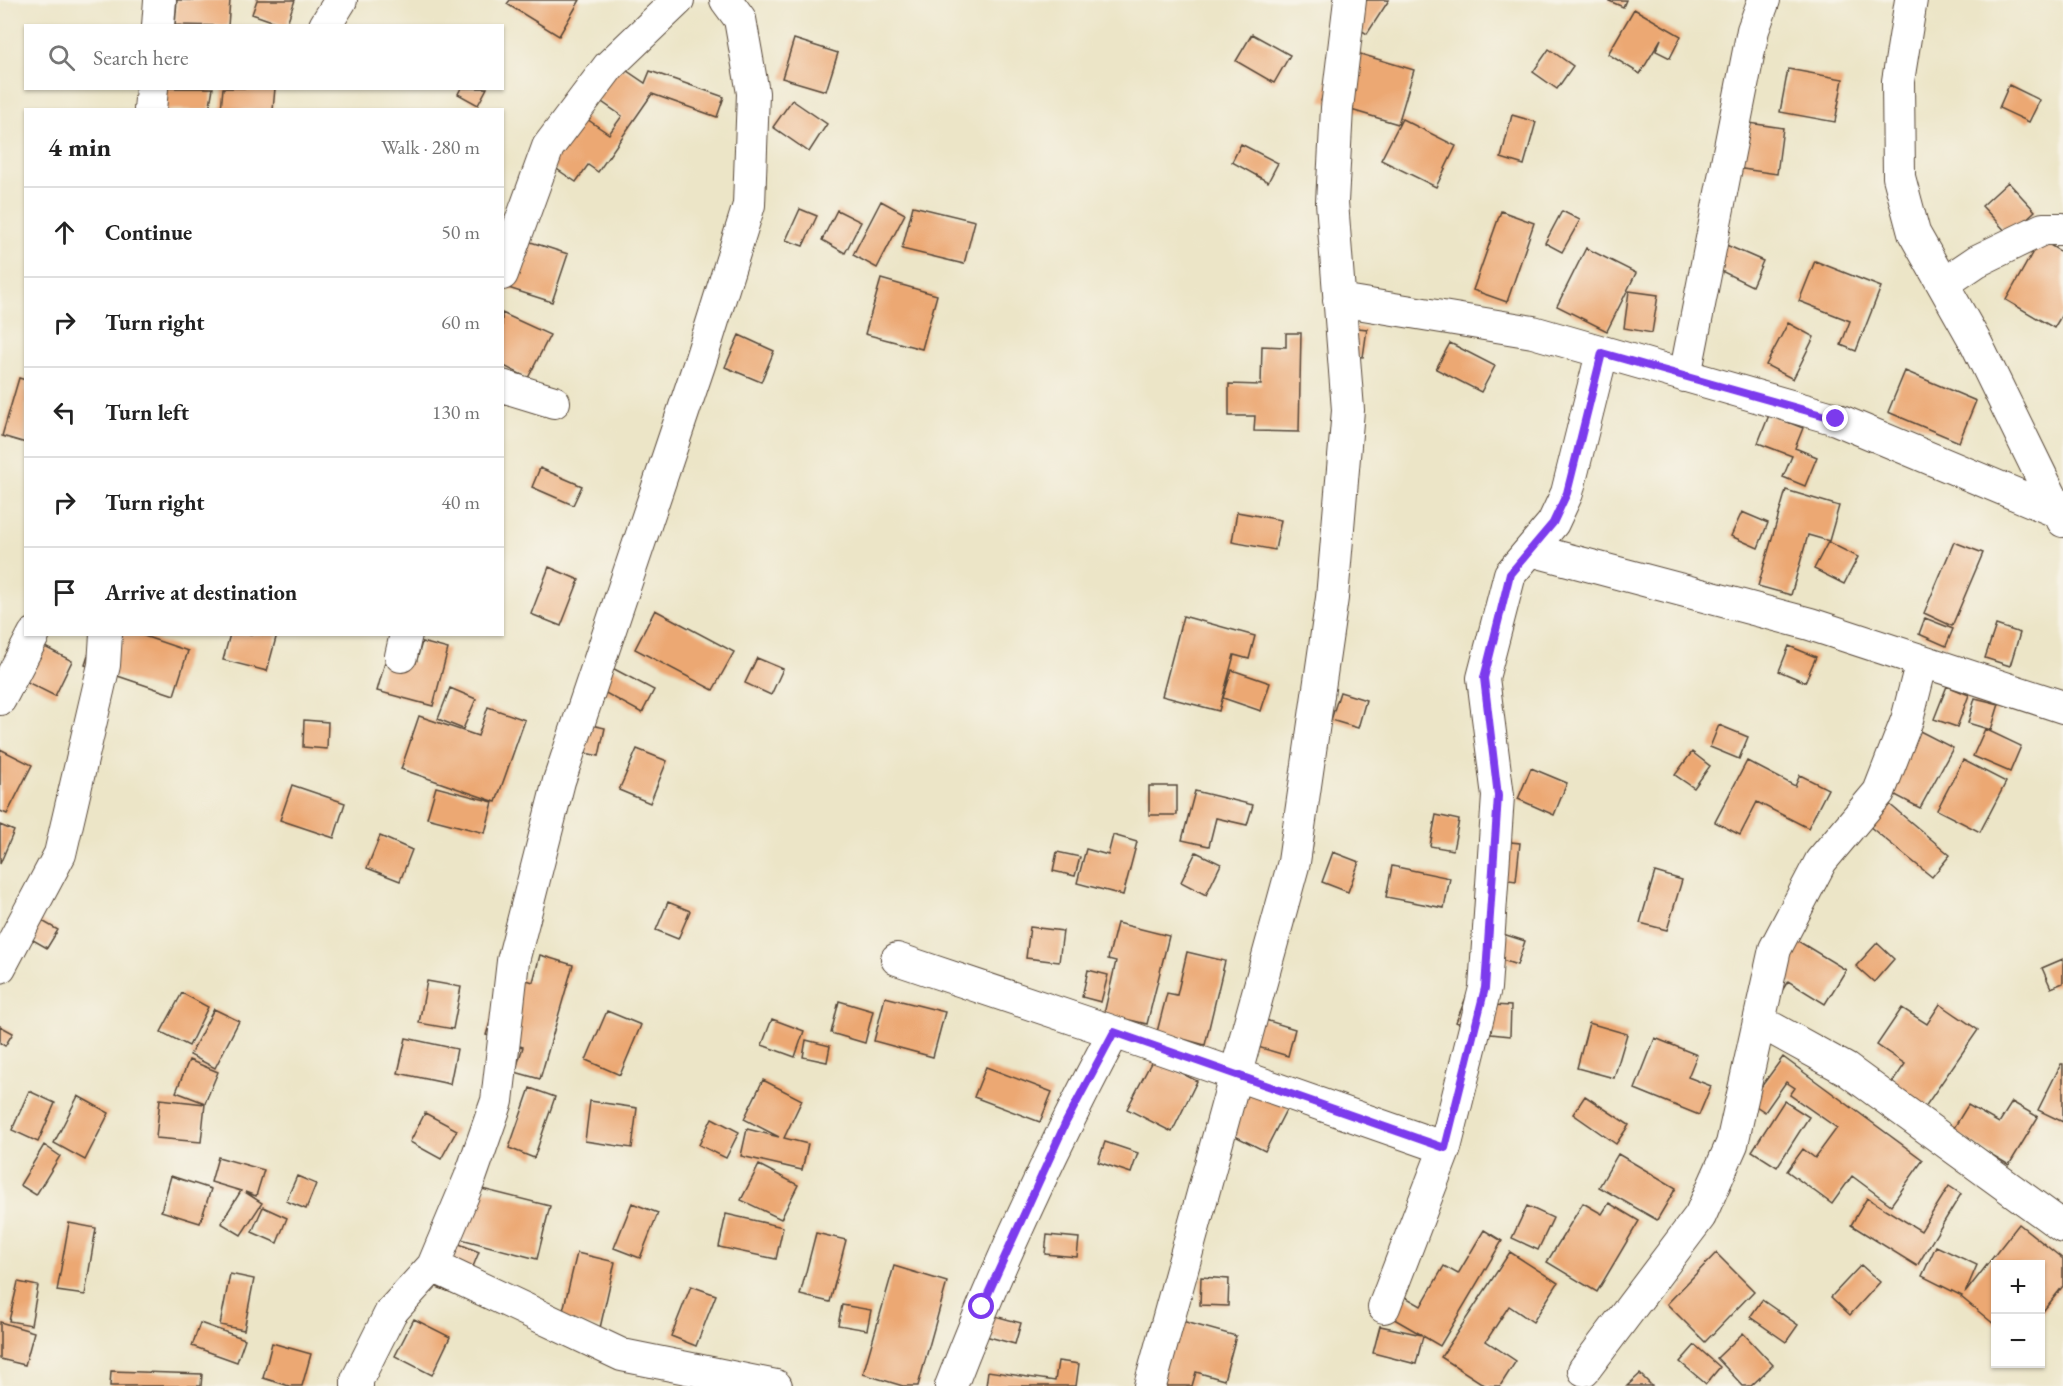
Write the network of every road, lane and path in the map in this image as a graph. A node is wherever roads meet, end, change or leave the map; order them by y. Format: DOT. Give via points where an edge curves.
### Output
graph roads {
  1 [pos="160,0"];
  2 [pos="341,0"];
  3 [pos="678,0"];
  4 [pos="726,0"];
  5 [pos="1350,0"];
  6 [pos="1764,0"];
  7 [pos="1911,0"];
  8 [pos="158,24"];
  9 [pos="326,24"];
  10 [pos="152,90"];
  11 [pos="150,108"];
  12 [pos="2063,229"];
  13 [pos="504,268"];
  14 [pos="1943,285"];
  15 [pos="1339,300"];
  16 [pos="1602,353"];
  17 [pos="1685,376"];
  18 [pos="504,387"];
  19 [pos="554,402"];
  20 [pos="2061,517"];
  21 [pos="1531,550"];
  22 [pos="33,636"];
  23 [pos="106,636"];
  24 [pos="1922,661"];
  25 [pos="0,699"];
  26 [pos="2063,707"];
  27 [pos="897,959"];
  28 [pos="0,967"];
  29 [pos="1759,1021"];
  30 [pos="1114,1032"];
  31 [pos="1235,1076"];
  32 [pos="1445,1148"];
  33 [pos="2063,1227"];
  34 [pos="433,1266"];
  35 [pos="1384,1307"];
  36 [pos="1584,1370"];
  37 [pos="690,1377"];
  38 [pos="357,1386"];
  39 [pos="776,1386"];
  40 [pos="951,1386"];
  41 [pos="1150,1386"];
  1 -- 8 [label="street"];
  2 -- 9 [label="street"];
  3 -- 13 [label="street" via="609,66 548,147"];
  4 -- 34 [label="street" via="740,19 753,93 749,205 559,781 513,961 496,1101 470,1178"];
  5 -- 15 [label="street" via="1337,108 1332,202"];
  6 -- 17 [label="street" via="1753,30"];
  7 -- 14 [label="street" via="1899,81 1899,177 1914,233"];
  10 -- 11 [label="street"];
  12 -- 14 [label="street" via="2043,229 1977,261"];
  14 -- 20 [label="street" via="1976,343"];
  15 -- 16 [label="street" via="1533,332"];
  15 -- 31 [label="street" via="1348,410 1332,598 1294,862"];
  16 -- 17 [label="street"];
  16 -- 21 [label="street" via="1567,493 1553,523"];
  17 -- 20 [label="street" via="1836,419"];
  18 -- 19 [label="street"];
  21 -- 24 [label="street" via="1810,624"];
  21 -- 32 [label="street" via="1510,574 1484,678 1498,796 1485,988"];
  22 -- 25 [label="street"];
  23 -- 28 [label="street" via="104,665 60,854"];
  24 -- 26 [label="street"];
  24 -- 29 [label="street" via="1907,720 1879,792 1821,861 1775,949"];
  27 -- 30 [label="street"];
  29 -- 33 [label="street" via="1846,1069"];
  29 -- 36 [label="street" via="1732,1144 1700,1216"];
  30 -- 31 [label="street"];
  30 -- 40 [label="street" via="1066,1122 982,1307"];
  31 -- 32 [label="street"];
  31 -- 41 [label="street"];
  32 -- 35 [label="street"];
  34 -- 37 [label="street" via="622,1355"];
  34 -- 38 [label="street" via="391,1312"];
  37 -- 39 [label="street"];
}
